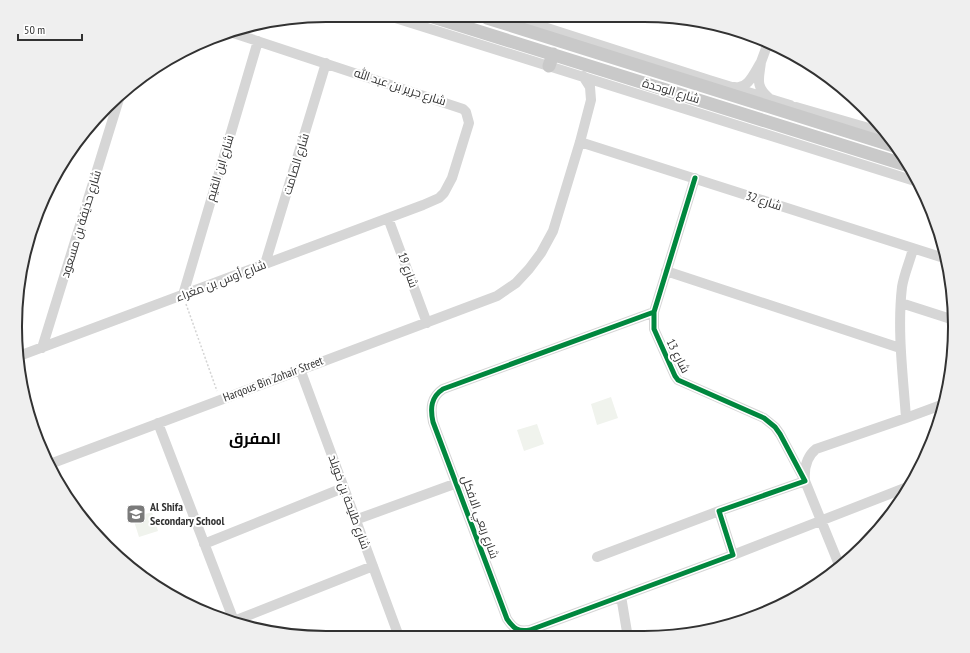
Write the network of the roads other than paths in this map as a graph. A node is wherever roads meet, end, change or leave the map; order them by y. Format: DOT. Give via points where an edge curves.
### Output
graph roads {
  1 [pos="411,22"];
  2 [pos="447,22"];
  3 [pos="503,22"];
  4 [pos="528,22"];
  5 [pos="239,35"];
  6 [pos="258,41"];
  7 [pos="766,48"];
  8 [pos="551,60"];
  9 [pos="761,62"];
  10 [pos="326,63"];
  11 [pos="583,76"];
  12 [pos="709,80"];
  13 [pos="693,82"];
  14 [pos="611,85"];
  15 [pos="734,87"];
  16 [pos="592,100"];
  17 [pos="771,100"];
  18 [pos="790,105"];
  19 [pos="117,106"];
  20 [pos="807,118"];
  21 [pos="875,130"];
  22 [pos="580,142"];
  23 [pos="887,144"];
  24 [pos="901,164"];
  25 [pos="695,178"];
  26 [pos="910,179"];
  27 [pos="423,205"];
  28 [pos="388,218"];
  29 [pos="913,249"];
  30 [pos="940,257"];
  31 [pos="266,264"];
  32 [pos="666,271"];
  33 [pos="183,295"];
  34 [pos="901,303"];
  35 [pos="654,312"];
  36 [pos="948,318"];
  37 [pos="427,323"];
  38 [pos="42,348"];
  39 [pos="900,348"];
  40 [pos="24,354"];
  41 [pos="300,369"];
  42 [pos="938,406"];
  43 [pos="906,418"];
  44 [pos="158,423"];
  45 [pos="54,463"];
  46 [pos="805,481"];
  47 [pos="457,483"];
  48 [pos="344,488"];
  49 [pos="901,490"];
  50 [pos="719,511"];
  51 [pos="355,520"];
  52 [pos="822,521"];
  53 [pos="204,544"];
  54 [pos="733,555"];
  55 [pos="597,556"];
  56 [pos="838,560"];
  57 [pos="372,566"];
  58 [pos="621,596"];
  59 [pos="232,616"];
  60 [pos="240,619"];
  61 [pos="397,631"];
  62 [pos="627,631"];
  1 -- 8 [label="street"];
  2 -- 8 [label="main road, شارع الوحدة"];
  3 -- 13 [label="main road, شارع الوحدة"];
  4 -- 12 [label="street"];
  5 -- 6 [label="street, شارع جرير بن عبد الله"];
  6 -- 10 [label="street, شارع جرير بن عبد الله"];
  6 -- 33 [label="street, شارع ابن القيم"];
  7 -- 9 [label="street"];
  8 -- 11 [label="street"];
  8 -- 24 [label="main road, شارع الوحدة"];
  9 -- 15 [label="street" via="746,84"];
  9 -- 17 [label="street" via="759,84"];
  10 -- 27 [label="street, شارع جرير بن عبد الله" via="456,105 466,112 469,123 452,178 439,198"];
  10 -- 31 [label="street, شارع الصامت"];
  11 -- 14 [label="street"];
  11 -- 16 [label="street" via="590,87"];
  12 -- 13 [label="street"];
  12 -- 15 [label="street"];
  13 -- 20 [label="main road, شارع الوحدة"];
  14 -- 16 [label="street" via="600,90"];
  14 -- 26 [label="street"];
  15 -- 17 [label="street"];
  16 -- 22 [label="street, Harqous Bin Zohair Street"];
  17 -- 18 [label="street"];
  18 -- 20 [label="street"];
  18 -- 21 [label="street"];
  19 -- 38 [label="street, شارع حذيفة بن مسعود"];
  20 -- 23 [label="main road, شارع الوحدة"];
  22 -- 25 [label="street, شارع 32"];
  22 -- 37 [label="street, Harqous Bin Zohair Street" via="553,231 529,269 516,283 497,296"];
  25 -- 29 [label="street, شارع 32"];
  25 -- 32 [label="street, شارع 13"];
  27 -- 28 [label="street, شارع أوس بن مغراء"];
  28 -- 31 [label="street, شارع أوس بن مغراء"];
  28 -- 37 [label="street, شارع 19"];
  29 -- 30 [label="street, شارع 32"];
  29 -- 34 [label="street" via="902,285"];
  31 -- 33 [label="street, شارع أوس بن مغراء"];
  32 -- 35 [label="street, شارع 13"];
  32 -- 39 [label="street"];
  33 -- 38 [label="street, شارع أوس بن مغراء"];
  34 -- 36 [label="street"];
  34 -- 39 [label="street"];
  35 -- 46 [label="street, شارع 13" via="654,329 678,380 764,418 775,427"];
  35 -- 47 [label="street, شارع ربعي الافكل" via="437,393 431,410"];
  37 -- 41 [label="street, Harqous Bin Zohair Street"];
  38 -- 40 [label="street, شارع أوس بن مغراء"];
  39 -- 43 [label="street"];
  41 -- 44 [label="street, Harqous Bin Zohair Street"];
  41 -- 48 [label="street, شارع طليحة بن خويلد"];
  42 -- 43 [label="street"];
  43 -- 46 [label="street" via="816,449 807,461"];
  44 -- 45 [label="street, Harqous Bin Zohair Street"];
  44 -- 53 [label="street"];
  46 -- 50 [label="street"];
  46 -- 52 [label="street, شارع 13"];
  47 -- 51 [label="street"];
  47 -- 58 [label="street, شارع ربعي الافكل" via="507,619 514,629 523,631"];
  48 -- 51 [label="street, شارع طليحة بن خويلد"];
  48 -- 53 [label="street"];
  49 -- 52 [label="street"];
  50 -- 54 [label="street"];
  50 -- 55 [label="street"];
  51 -- 57 [label="street, شارع طليحة بن خويلد"];
  52 -- 54 [label="street"];
  52 -- 56 [label="street, شارع 13"];
  53 -- 59 [label="street"];
  54 -- 58 [label="street"];
  57 -- 60 [label="street"];
  57 -- 61 [label="street, شارع طليحة بن خويلد"];
  58 -- 62 [label="street"];
}
